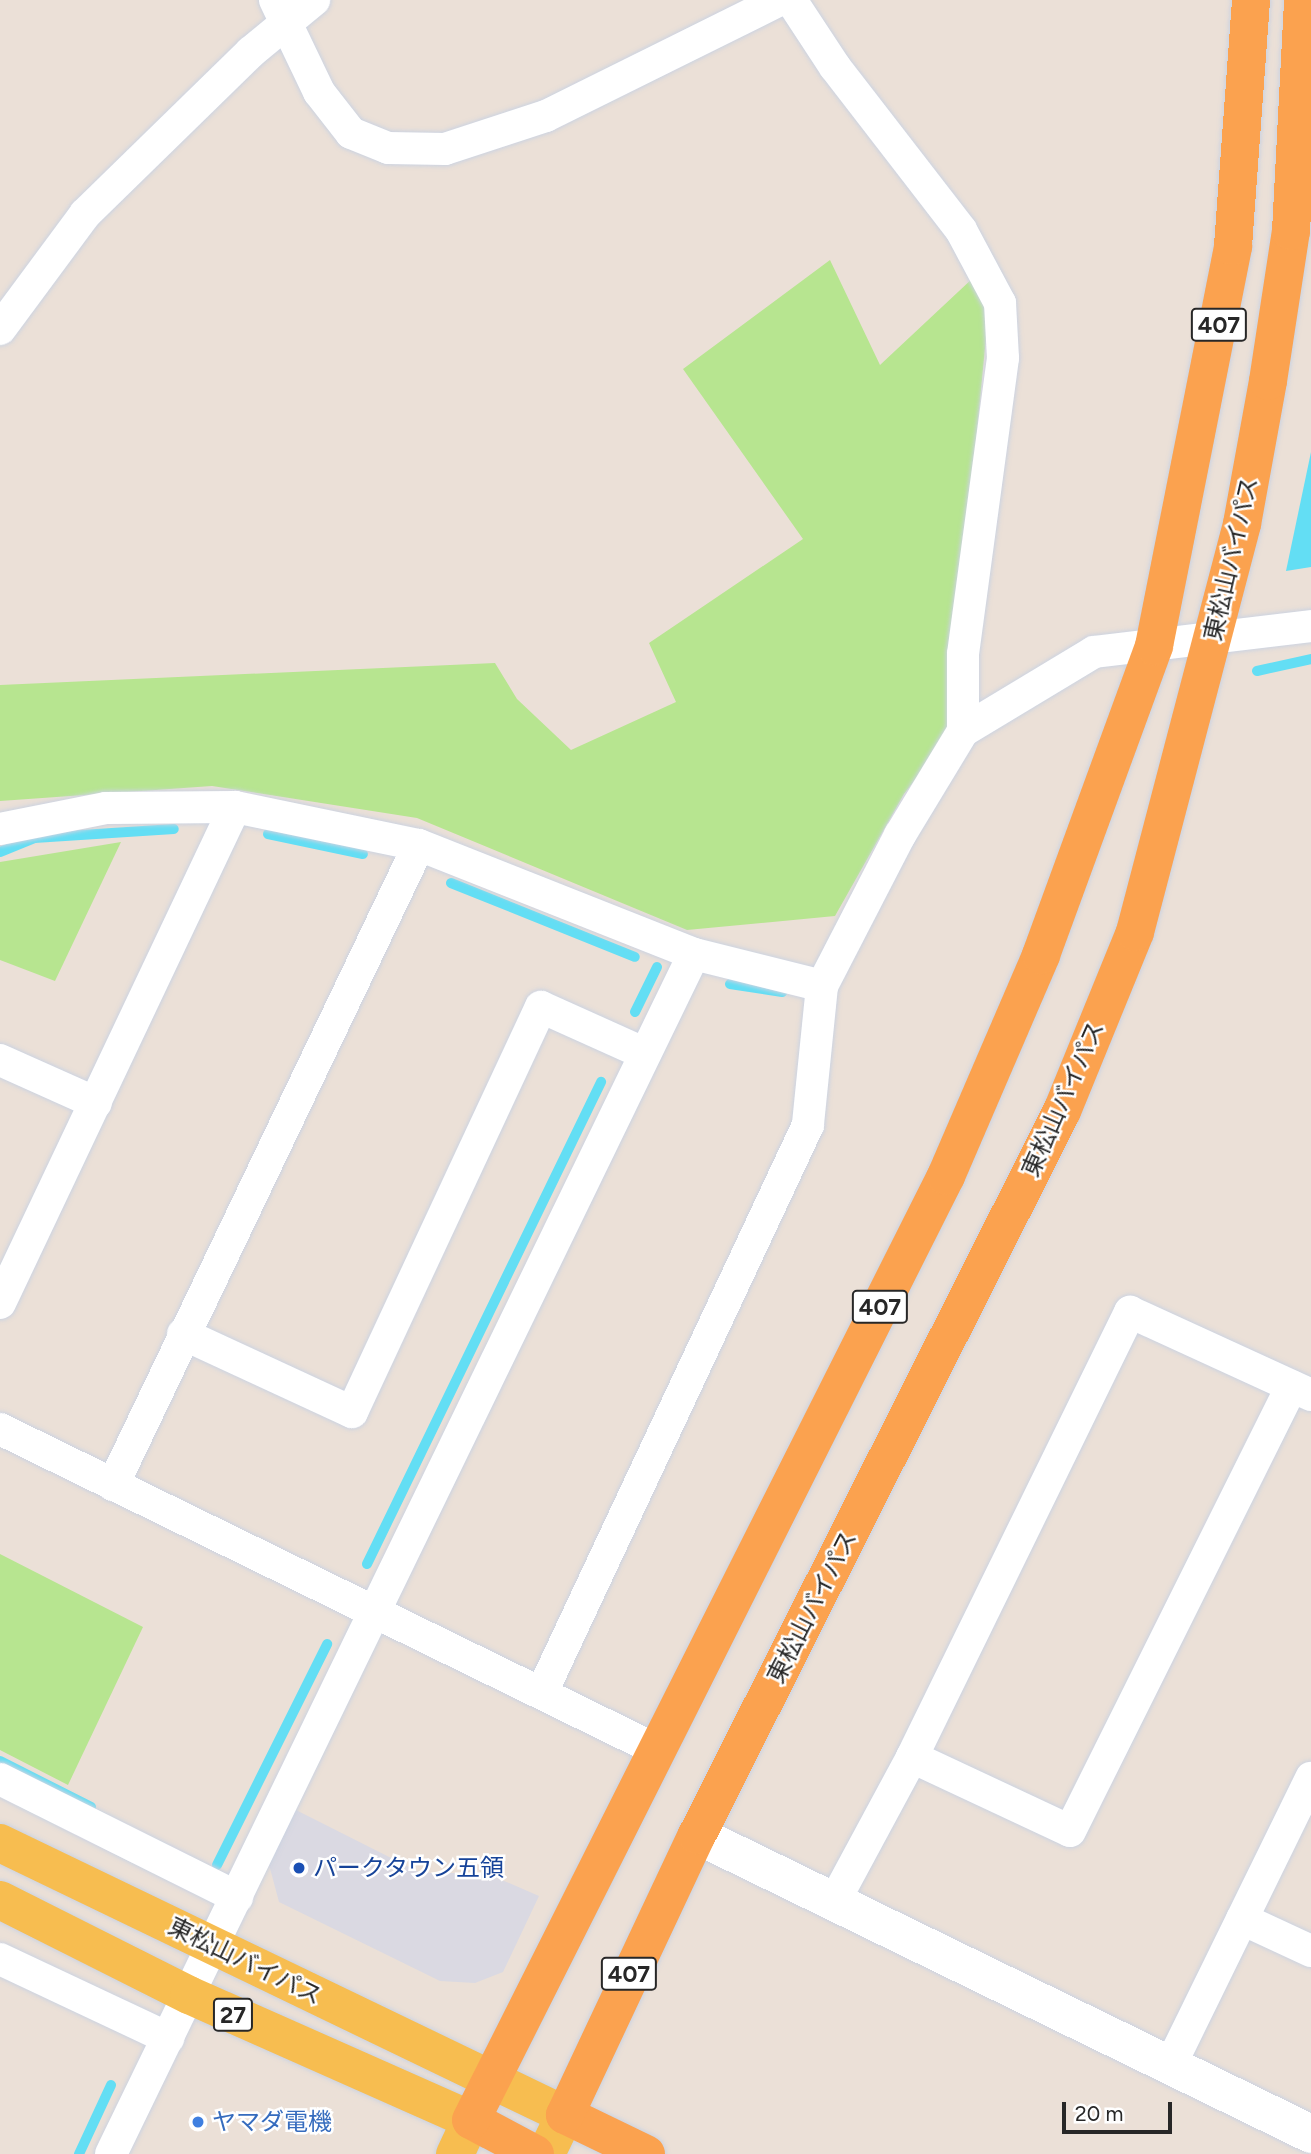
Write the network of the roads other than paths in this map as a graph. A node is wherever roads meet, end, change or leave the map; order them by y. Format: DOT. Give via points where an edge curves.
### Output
graph roads {
  1 [pos="314,0"];
  2 [pos="780,0"];
  3 [pos="791,0"];
  4 [pos="1251,0"];
  5 [pos="1303,0"];
  6 [pos="281,13"];
  7 [pos="0,329"];
  8 [pos="1311,603"];
  9 [pos="1301,627"];
  10 [pos="1215,632"];
  11 [pos="1154,646"];
  12 [pos="963,731"];
  13 [pos="235,807"];
  14 [pos="0,829"];
  15 [pos="419,845"];
  16 [pos="694,954"];
  17 [pos="822,986"];
  18 [pos="641,1052"];
  19 [pos="0,1060"];
  20 [pos="96,1103"];
  21 [pos="0,1303"];
  22 [pos="183,1334"];
  23 [pos="1301,1391"];
  24 [pos="0,1429"];
  25 [pos="113,1485"];
  26 [pos="371,1613"];
  27 [pos="541,1692"];
  28 [pos="655,1749"];
  29 [pos="912,1757"];
  30 [pos="1311,1778"];
  31 [pos="0,1779"];
  32 [pos="696,1835"];
  33 [pos="0,1843"];
  34 [pos="237,1896"];
  35 [pos="0,1900"];
  36 [pos="834,1902"];
  37 [pos="1242,1919"];
  38 [pos="214,1946"];
  39 [pos="1311,1951"];
  40 [pos="0,1959"];
  41 [pos="190,1995"];
  42 [pos="168,2038"];
  43 [pos="1170,2066"];
  44 [pos="490,2079"];
  45 [pos="565,2115"];
  46 [pos="471,2120"];
  47 [pos="1311,2134"];
  48 [pos="111,2154"];
  49 [pos="456,2154"];
  50 [pos="535,2154"];
  51 [pos="546,2154"];
  52 [pos="646,2154"];
  1 -- 6 [label="street"];
  2 -- 6 [label="street" via="546,116 445,149 388,148 351,133 319,92"];
  3 -- 12 [label="street" via="835,67 961,230 1000,303 1003,358 962,654"];
  4 -- 11 [label="highway, 407" via="1233,246"];
  5 -- 10 [label="highway, 東松山バイパス / 407" via="1291,231 1242,524"];
  6 -- 7 [label="street" via="251,52 85,214"];
  8 -- 9 [label="street"];
  9 -- 10 [label="street"];
  10 -- 11 [label="street"];
  10 -- 32 [label="highway, 東松山バイパス / 407" via="1135,932 1062,1111"];
  11 -- 12 [label="street" via="1094,652"];
  11 -- 28 [label="highway, 407" via="1041,955 946,1176"];
  12 -- 17 [label="street" via="900,835"];
  13 -- 14 [label="street" via="106,808"];
  13 -- 15 [label="street"];
  13 -- 20 [label="street"];
  15 -- 16 [label="street"];
  15 -- 22 [label="street"];
  16 -- 17 [label="street"];
  16 -- 18 [label="street"];
  17 -- 27 [label="street" via="808,1125"];
  18 -- 22 [label="street" via="541,1007 352,1412"];
  18 -- 26 [label="street"];
  19 -- 20 [label="street"];
  20 -- 21 [label="street"];
  22 -- 25 [label="street"];
  23 -- 29 [label="street" via="1070,1831"];
  23 -- 29 [label="street" via="1130,1312"];
  24 -- 25 [label="street"];
  25 -- 26 [label="street"];
  26 -- 27 [label="street"];
  26 -- 34 [label="street"];
  27 -- 28 [label="street"];
  28 -- 44 [label="highway, 407"];
  29 -- 36 [label="street"];
  30 -- 37 [label="street"];
  31 -- 34 [label="street"];
  32 -- 36 [label="street"];
  32 -- 45 [label="highway, 東松山バイパス / 407"];
  33 -- 38 [label="main road, 東松山バイパス / 27"];
  34 -- 38 [label="street"];
  35 -- 41 [label="main road, 東松山バイパス / 27"];
  36 -- 43 [label="street"];
  37 -- 39 [label="street"];
  37 -- 43 [label="street"];
  38 -- 41 [label="street"];
  38 -- 44 [label="main road, 東松山バイパス / 27"];
  40 -- 42 [label="street"];
  41 -- 42 [label="street"];
  41 -- 46 [label="main road, 東松山バイパス / 27"];
  42 -- 48 [label="street"];
  43 -- 47 [label="street"];
  44 -- 45 [label="main road, 東松山バイパス / 27"];
  44 -- 46 [label="highway, 407"];
  45 -- 51 [label="main road"];
  45 -- 52 [label="highway, 東松山バイパス"];
  46 -- 49 [label="main road"];
  46 -- 50 [label="highway, 東松山バイパス"];
}
